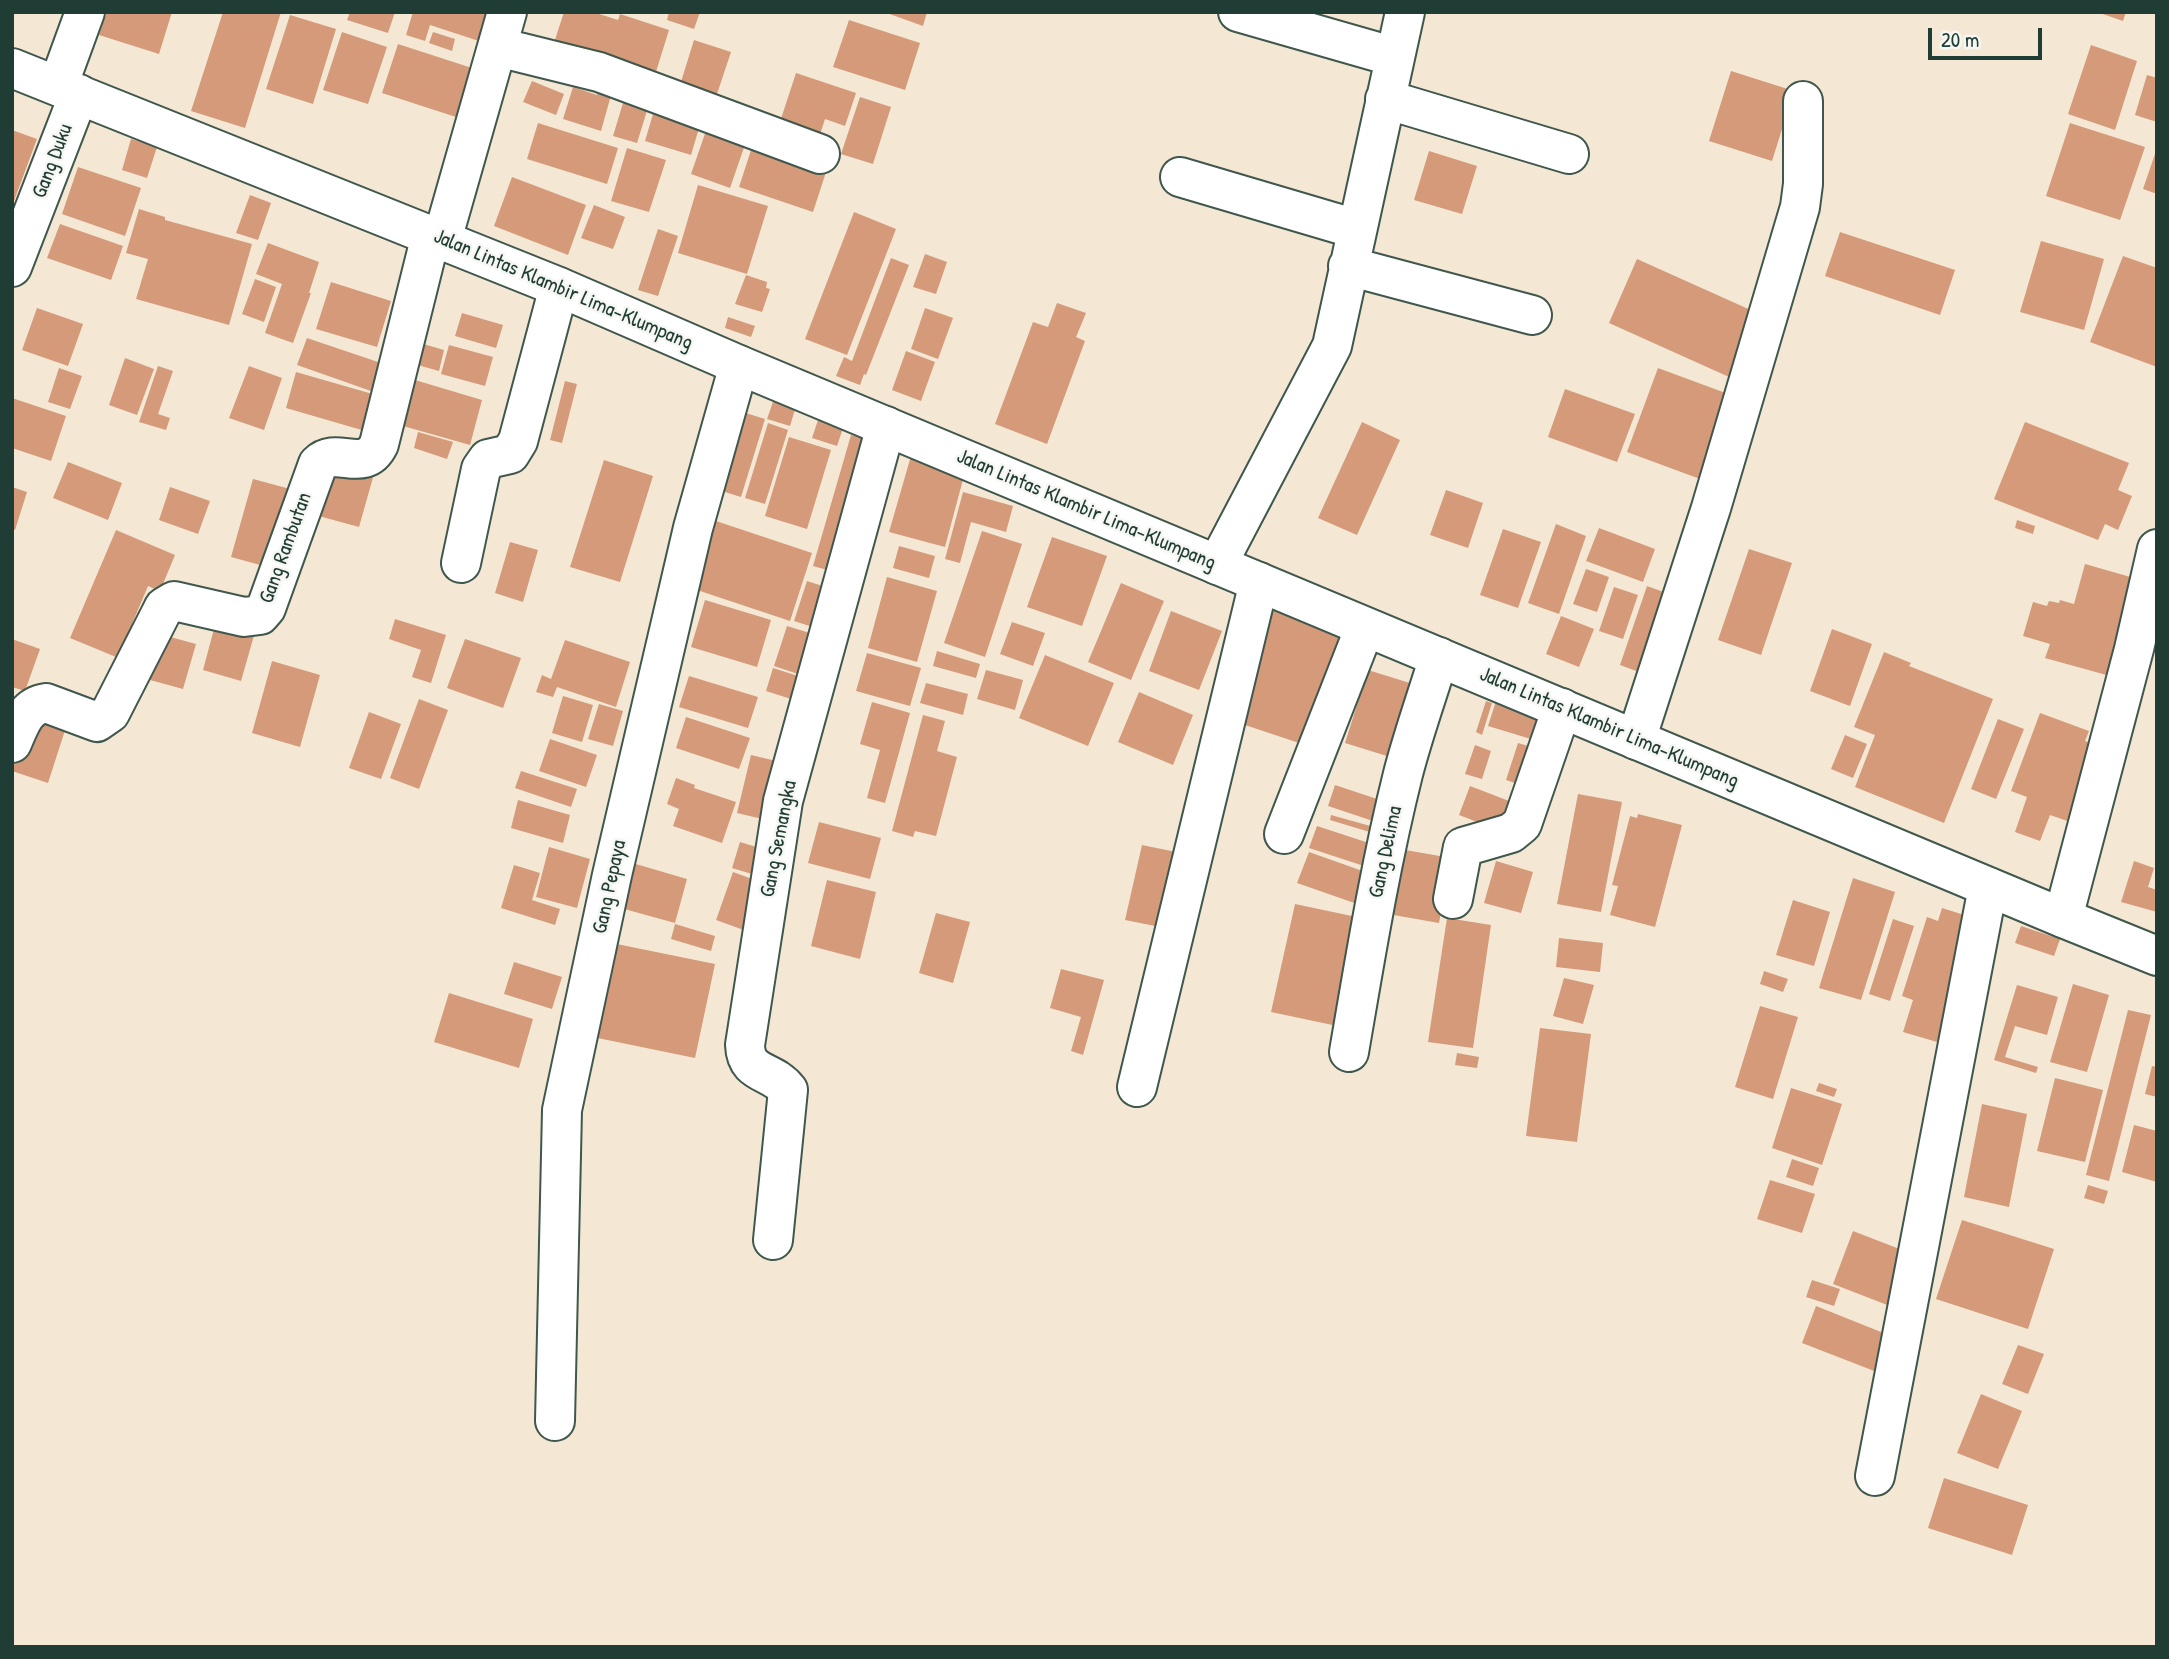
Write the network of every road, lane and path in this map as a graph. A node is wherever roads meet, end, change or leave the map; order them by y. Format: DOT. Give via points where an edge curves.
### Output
graph roads {
  1 [pos="85,12"];
  2 [pos="1238,12"];
  3 [pos="1405,12"];
  4 [pos="502,30"];
  5 [pos="1395,57"];
  6 [pos="12,68"];
  7 [pos="68,90"];
  8 [pos="1385,99"];
  9 [pos="1803,101"];
  10 [pos="820,154"];
  11 [pos="1569,154"];
  12 [pos="1180,177"];
  13 [pos="1356,229"];
  14 [pos="436,237"];
  15 [pos="1348,266"];
  16 [pos="12,267"];
  17 [pos="559,287"];
  18 [pos="1532,315"];
  19 [pos="739,365"];
  20 [pos="886,426"];
  21 [pos="2157,549"];
  22 [pos="461,563"];
  23 [pos="1217,565"];
  24 [pos="1259,582"];
  25 [pos="2152,588"];
  26 [pos="1365,626"];
  27 [pos="1439,657"];
  28 [pos="1562,709"];
  29 [pos="1636,740"];
  30 [pos="12,743"];
  31 [pos="1284,834"];
  32 [pos="1988,887"];
  33 [pos="1453,898"];
  34 [pos="2063,918"];
  35 [pos="2157,956"];
  36 [pos="1349,1052"];
  37 [pos="1137,1087"];
  38 [pos="773,1240"];
  39 [pos="555,1421"];
  40 [pos="1875,1476"];
  1 -- 7 [label="street, Gang Duku"];
  2 -- 5 [label="street"];
  3 -- 5 [label="street"];
  4 -- 10 [label="street" via="599,72"];
  4 -- 14 [label="street"];
  5 -- 8 [label="street"];
  6 -- 7 [label="street, Jalan Lintas Klambir Lima–Klumpang"];
  7 -- 14 [label="street, Jalan Lintas Klambir Lima–Klumpang"];
  7 -- 16 [label="street, Gang Duku"];
  8 -- 11 [label="street"];
  8 -- 13 [label="street"];
  9 -- 29 [label="street" via="1803,184 1789,248"];
  12 -- 13 [label="street"];
  13 -- 15 [label="street"];
  14 -- 17 [label="street, Jalan Lintas Klambir Lima–Klumpang"];
  14 -- 30 [label="street, Gang Rambutan" via="379,444 367,458 324,458 318,464 266,608 260,615 244,617 169,603 104,719 97,722 47,703 38,704 25,715"];
  15 -- 18 [label="street"];
  15 -- 23 [label="street" via="1332,346"];
  17 -- 19 [label="street, Jalan Lintas Klambir Lima–Klumpang"];
  17 -- 22 [label="street" via="518,441 510,454 488,458 483,464"];
  19 -- 20 [label="street, Jalan Lintas Klambir Lima–Klumpang"];
  19 -- 39 [label="street, Gang Pepaya" via="693,528 562,1110"];
  20 -- 23 [label="street, Jalan Lintas Klambir Lima–Klumpang"];
  20 -- 38 [label="street, Gang Semangka" via="783,801 745,1045 748,1063 788,1090"];
  21 -- 25 [label="street"];
  23 -- 24 [label="street, Jalan Lintas Klambir Lima–Klumpang"];
  24 -- 26 [label="street, Jalan Lintas Klambir Lima–Klumpang"];
  24 -- 37 [label="street"];
  25 -- 34 [label="street"];
  26 -- 27 [label="street, Jalan Lintas Klambir Lima–Klumpang"];
  26 -- 31 [label="street"];
  27 -- 28 [label="street, Jalan Lintas Klambir Lima–Klumpang"];
  27 -- 36 [label="street, Gang Delima" via="1389,834"];
  28 -- 29 [label="street, Jalan Lintas Klambir Lima–Klumpang"];
  28 -- 33 [label="street" via="1522,824 1511,833 1463,847"];
  29 -- 32 [label="street, Jalan Lintas Klambir Lima–Klumpang"];
  32 -- 34 [label="street, Jalan Lintas Klambir Lima–Klumpang"];
  32 -- 40 [label="street"];
  34 -- 35 [label="street, Jalan Lintas Klambir Lima–Klumpang"];
}
